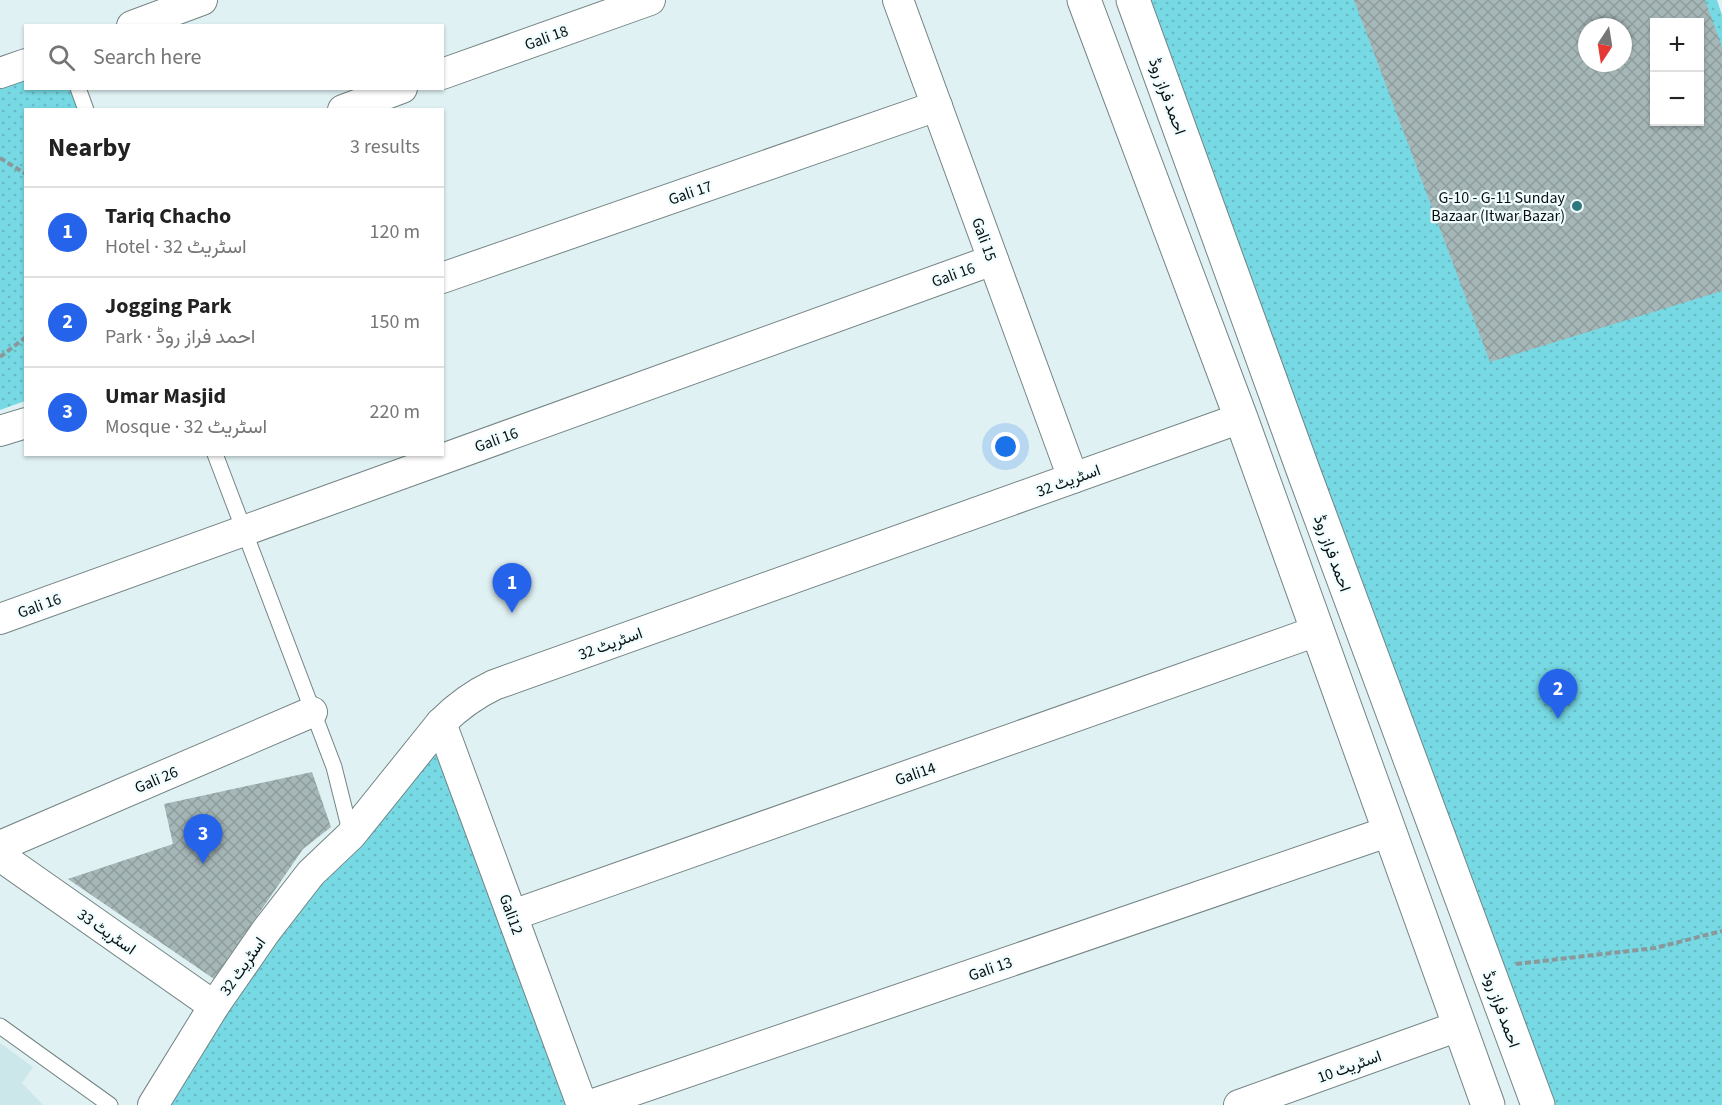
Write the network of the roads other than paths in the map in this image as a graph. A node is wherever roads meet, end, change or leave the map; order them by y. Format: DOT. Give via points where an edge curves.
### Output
graph roads {
  1 [pos="202,0"];
  2 [pos="650,0"];
  3 [pos="898,0"];
  4 [pos="1084,0"];
  5 [pos="1133,0"];
  6 [pos="137,24"];
  7 [pos="24,65"];
  8 [pos="0,73"];
  9 [pos="444,73"];
  10 [pos="79,90"];
  11 [pos="397,90"];
  12 [pos="937,106"];
  13 [pos="85,108"];
  14 [pos="348,108"];
  15 [pos="993,260"];
  16 [pos="444,277"];
  17 [pos="1241,418"];
  18 [pos="24,424"];
  19 [pos="0,431"];
  20 [pos="215,456"];
  21 [pos="1303,470"];
  22 [pos="1073,478"];
  23 [pos="1265,485"];
  24 [pos="243,531"];
  25 [pos="0,619"];
  26 [pos="1317,631"];
  27 [pos="312,712"];
  28 [pos="441,723"];
  29 [pos="1390,831"];
  30 [pos="351,835"];
  31 [pos="0,846"];
  32 [pos="0,856"];
  33 [pos="513,915"];
  34 [pos="214,1006"];
  35 [pos="0,1026"];
  36 [pos="1459,1026"];
  37 [pos="1303,1094"];
  38 [pos="110,1105"];
  39 [pos="153,1105"];
  40 [pos="582,1105"];
  41 [pos="591,1105"];
  42 [pos="1239,1105"];
  43 [pos="1488,1105"];
  44 [pos="1538,1105"];
  1 -- 6 [label="street"];
  2 -- 9 [label="street, Gali 18"];
  3 -- 12 [label="street, Gali 15"];
  4 -- 17 [label="main road"];
  5 -- 21 [label="main road, احمد فراز روڈ"];
  7 -- 8 [label="street"];
  10 -- 13 [label="lane"];
  11 -- 14 [label="street"];
  12 -- 15 [label="street, Gali 15"];
  12 -- 16 [label="street, Gali 17"];
  15 -- 22 [label="street, Gali 15"];
  15 -- 24 [label="street, Gali 16"];
  17 -- 22 [label="street, اسٹریٹ 32"];
  17 -- 23 [label="main road"];
  18 -- 19 [label="street"];
  20 -- 24 [label="lane"];
  21 -- 23 [label="main road"];
  21 -- 44 [label="main road, احمد فراز روڈ"];
  22 -- 28 [label="street, اسٹریٹ 32" via="494,685 473,695"];
  23 -- 26 [label="main road"];
  24 -- 25 [label="street, Gali 16"];
  24 -- 27 [label="lane"];
  26 -- 29 [label="main road"];
  26 -- 33 [label="street, Gali14"];
  27 -- 30 [label="lane" via="334,767"];
  27 -- 31 [label="street, Gali 26"];
  28 -- 30 [label="street, اسٹریٹ 32"];
  28 -- 33 [label="street, Gali12"];
  29 -- 36 [label="main road"];
  29 -- 41 [label="street, Gali 13"];
  30 -- 34 [label="street, اسٹریٹ 32" via="311,873"];
  32 -- 34 [label="street, اسٹریٹ 33"];
  33 -- 40 [label="street, Gali12"];
  34 -- 39 [label="street, اسٹریٹ 32"];
  35 -- 38 [label="lane"];
  36 -- 37 [label="street, اسٹریٹ 10"];
  36 -- 43 [label="main road"];
  37 -- 42 [label="street, اسٹریٹ 10"];
}
